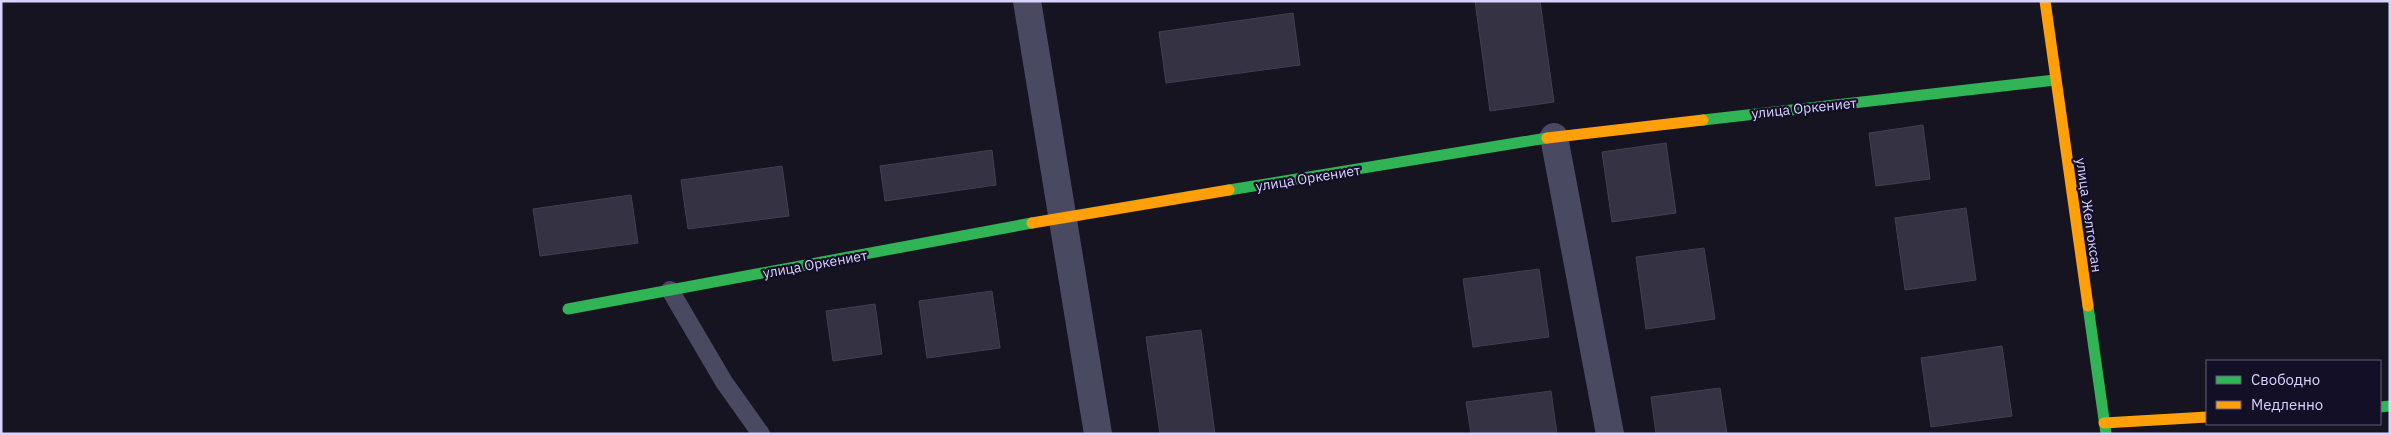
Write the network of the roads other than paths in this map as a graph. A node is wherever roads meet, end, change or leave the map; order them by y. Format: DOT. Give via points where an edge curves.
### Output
graph roads {
  1 [pos="1027,1"];
  2 [pos="2045,1"];
  3 [pos="2055,80"];
  4 [pos="1554,137"];
  5 [pos="1061,218"];
  6 [pos="670,290"];
  7 [pos="568,309"];
  8 [pos="2206,417"];
  9 [pos="2105,428"];
  10 [pos="761,434"];
  11 [pos="1098,434"];
  12 [pos="1610,434"];
  1 -- 5 [label="street"];
  2 -- 3 [label="street, улица Желтоксан"];
  3 -- 4 [label="street, улица Оркениет"];
  3 -- 9 [label="street, улица Желтоксан"];
  4 -- 5 [label="street, улица Оркениет"];
  4 -- 12 [label="street"];
  5 -- 6 [label="street, улица Оркениет"];
  5 -- 11 [label="street"];
  6 -- 7 [label="street, улица Оркениет"];
  6 -- 10 [label="lane" via="724,382"];
  8 -- 9 [label="street"];
}
